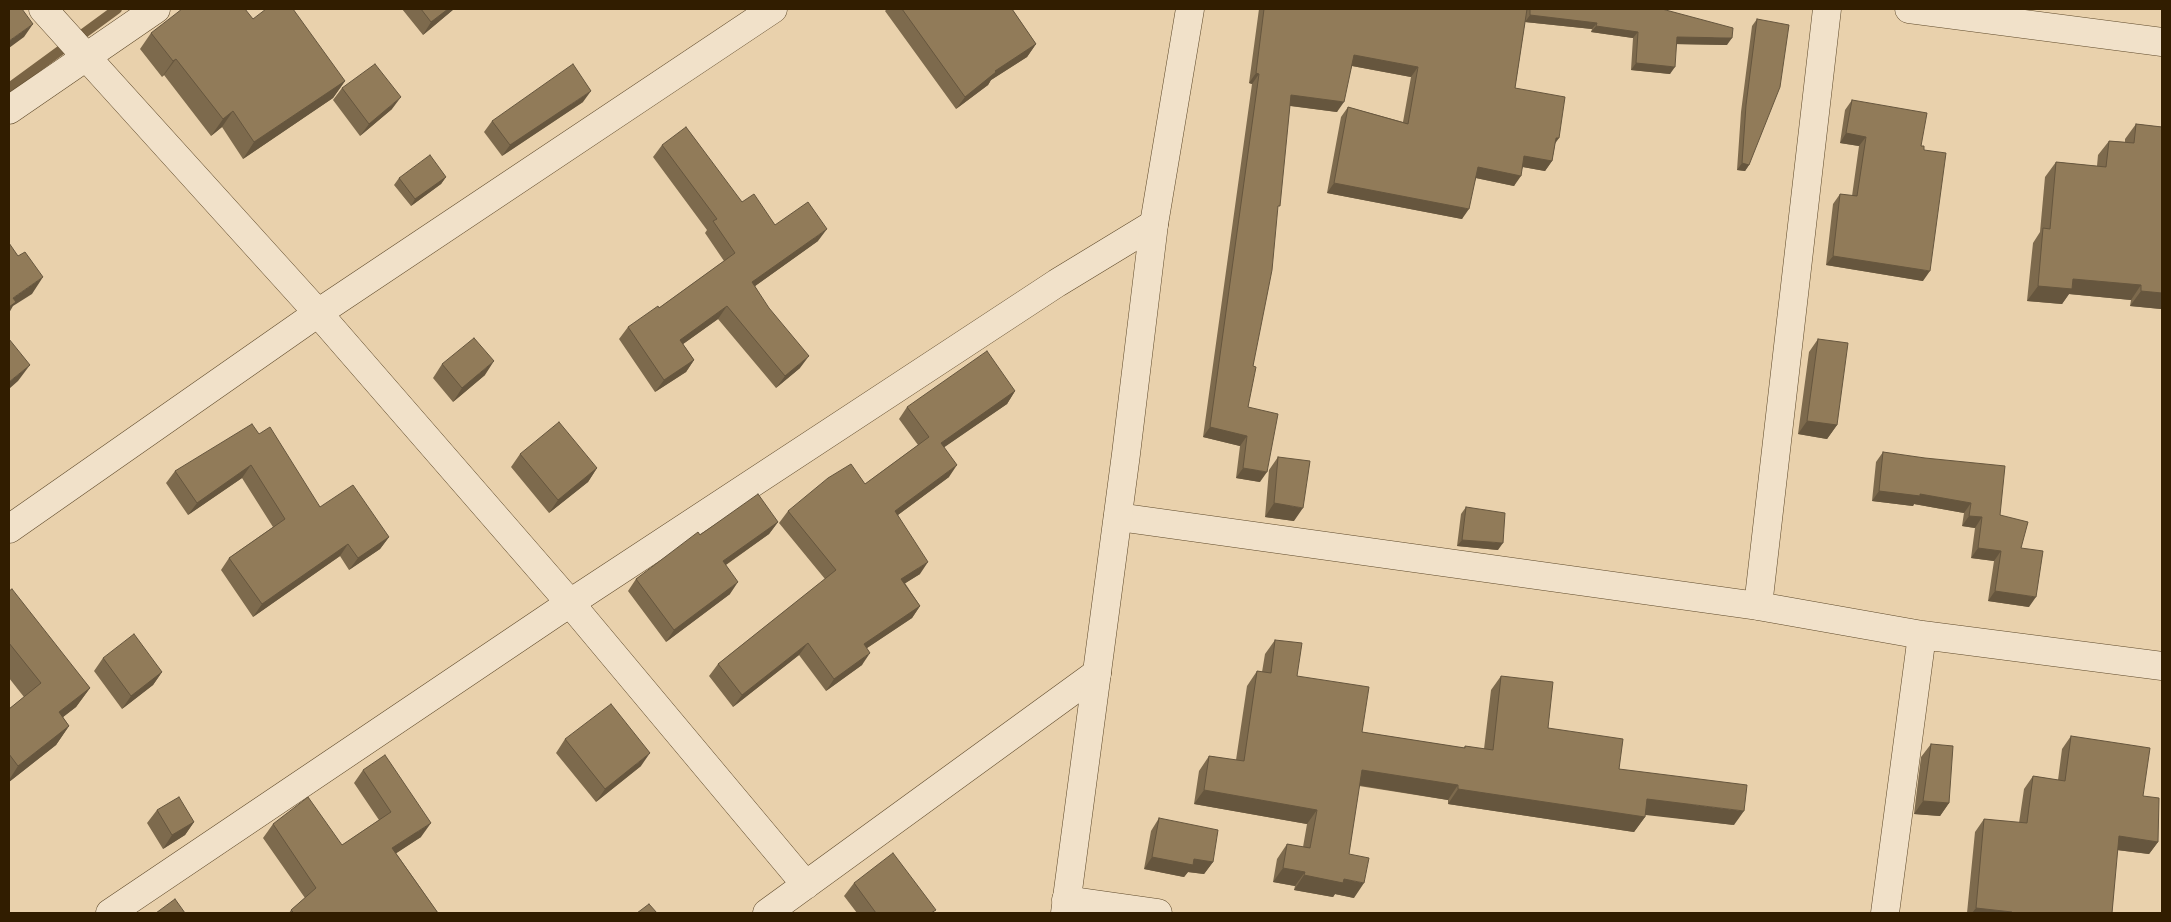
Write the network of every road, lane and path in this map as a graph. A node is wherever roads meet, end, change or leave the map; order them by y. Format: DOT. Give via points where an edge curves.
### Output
graph roads {
  1 [pos="43,9"];
  2 [pos="156,9"];
  3 [pos="773,9"];
  4 [pos="1190,9"];
  5 [pos="1827,9"];
  6 [pos="1909,9"];
  7 [pos="2162,42"];
  8 [pos="85,57"];
  9 [pos="9,110"];
  10 [pos="1154,224"];
  11 [pos="318,313"];
  12 [pos="1118,517"];
  13 [pos="9,529"];
  14 [pos="570,603"];
  15 [pos="1758,606"];
  16 [pos="1922,635"];
  17 [pos="2162,666"];
  18 [pos="1097,673"];
  19 [pos="806,885"];
  20 [pos="1066,907"];
  21 [pos="110,913"];
  22 [pos="767,913"];
  23 [pos="1158,913"];
  24 [pos="1885,913"];
  1 -- 8 [label="street"];
  2 -- 8 [label="street"];
  3 -- 11 [label="street"];
  4 -- 10 [label="street"];
  5 -- 15 [label="street"];
  6 -- 7 [label="street"];
  8 -- 9 [label="street"];
  8 -- 11 [label="street"];
  10 -- 12 [label="street"];
  10 -- 14 [label="street"];
  11 -- 13 [label="street"];
  11 -- 14 [label="street"];
  12 -- 15 [label="street"];
  12 -- 18 [label="street"];
  14 -- 19 [label="street"];
  14 -- 21 [label="street"];
  15 -- 16 [label="street"];
  16 -- 17 [label="street"];
  16 -- 24 [label="street"];
  18 -- 19 [label="street"];
  18 -- 20 [label="street"];
  19 -- 22 [label="street"];
  20 -- 23 [label="street"];
}
